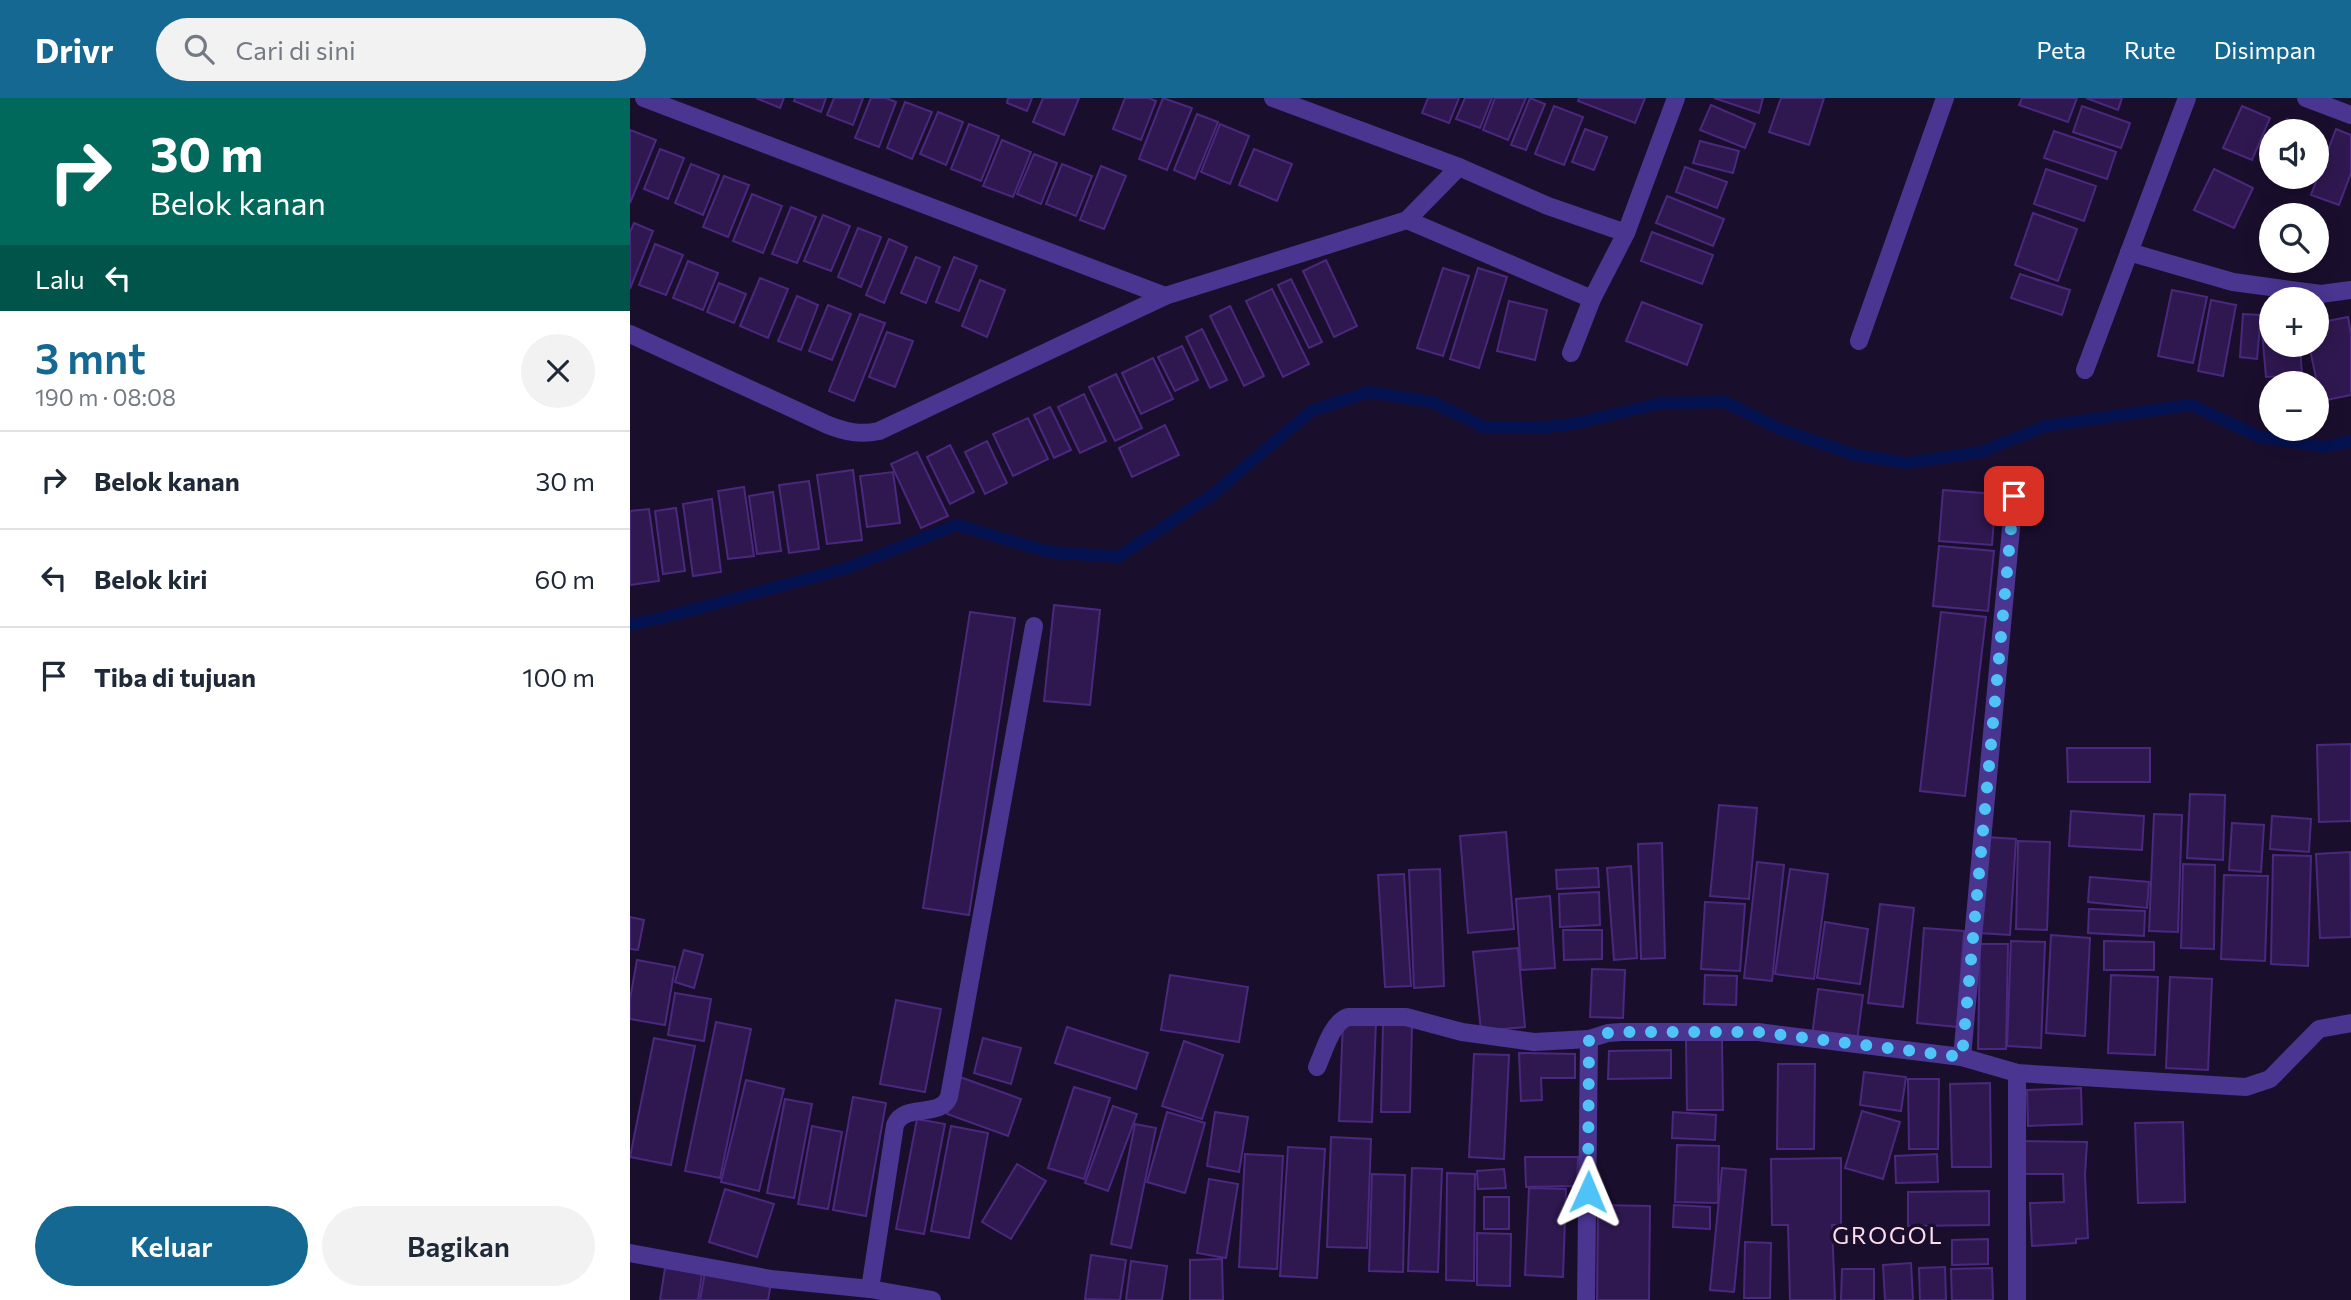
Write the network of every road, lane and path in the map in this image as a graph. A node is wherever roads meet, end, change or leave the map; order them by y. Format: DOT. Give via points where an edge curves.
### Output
graph roads {
  1 [pos="644,98"];
  2 [pos="1273,98"];
  3 [pos="1676,98"];
  4 [pos="1945,98"];
  5 [pos="2187,98"];
  6 [pos="2306,98"];
  7 [pos="2351,115"];
  8 [pos="1459,167"];
  9 [pos="1407,220"];
  10 [pos="1626,233"];
  11 [pos="2129,252"];
  12 [pos="2351,290"];
  13 [pos="1166,296"];
  14 [pos="1592,299"];
  15 [pos="630,334"];
  16 [pos="1859,341"];
  17 [pos="1571,352"];
  18 [pos="2085,370"];
  19 [pos="2014,496"];
  20 [pos="1034,626"];
  21 [pos="2351,1023"];
  22 [pos="1589,1039"];
  23 [pos="1962,1057"];
  24 [pos="1317,1067"];
  25 [pos="2017,1073"];
  26 [pos="630,1253"];
  27 [pos="870,1289"];
  28 [pos="932,1300"];
  29 [pos="1586,1300"];
  30 [pos="2017,1300"];
  1 -- 13 [label="street"];
  2 -- 8 [label="street"];
  3 -- 10 [label="street"];
  4 -- 16 [label="street"];
  5 -- 11 [label="street"];
  6 -- 7 [label="street"];
  8 -- 9 [label="street"];
  8 -- 10 [label="street" via="1548,206"];
  9 -- 13 [label="street"];
  9 -- 14 [label="street"];
  10 -- 14 [label="street"];
  11 -- 12 [label="street" via="2233,282 2320,294"];
  11 -- 18 [label="street"];
  13 -- 15 [label="street" via="879,431 862,434 828,425"];
  14 -- 17 [label="street"];
  19 -- 23 [label="street"];
  20 -- 27 [label="street" via="949,1097 940,1108 906,1113 895,1125"];
  21 -- 25 [label="street" via="2319,1030 2270,1079 2246,1087"];
  22 -- 23 [label="street" via="1621,1032 1758,1032"];
  22 -- 24 [label="street" via="1534,1042 1462,1032 1406,1017 1348,1017 1333,1031"];
  22 -- 29 [label="street"];
  23 -- 25 [label="street"];
  25 -- 30 [label="street"];
  26 -- 27 [label="street" via="771,1279"];
  27 -- 28 [label="street"];
}
